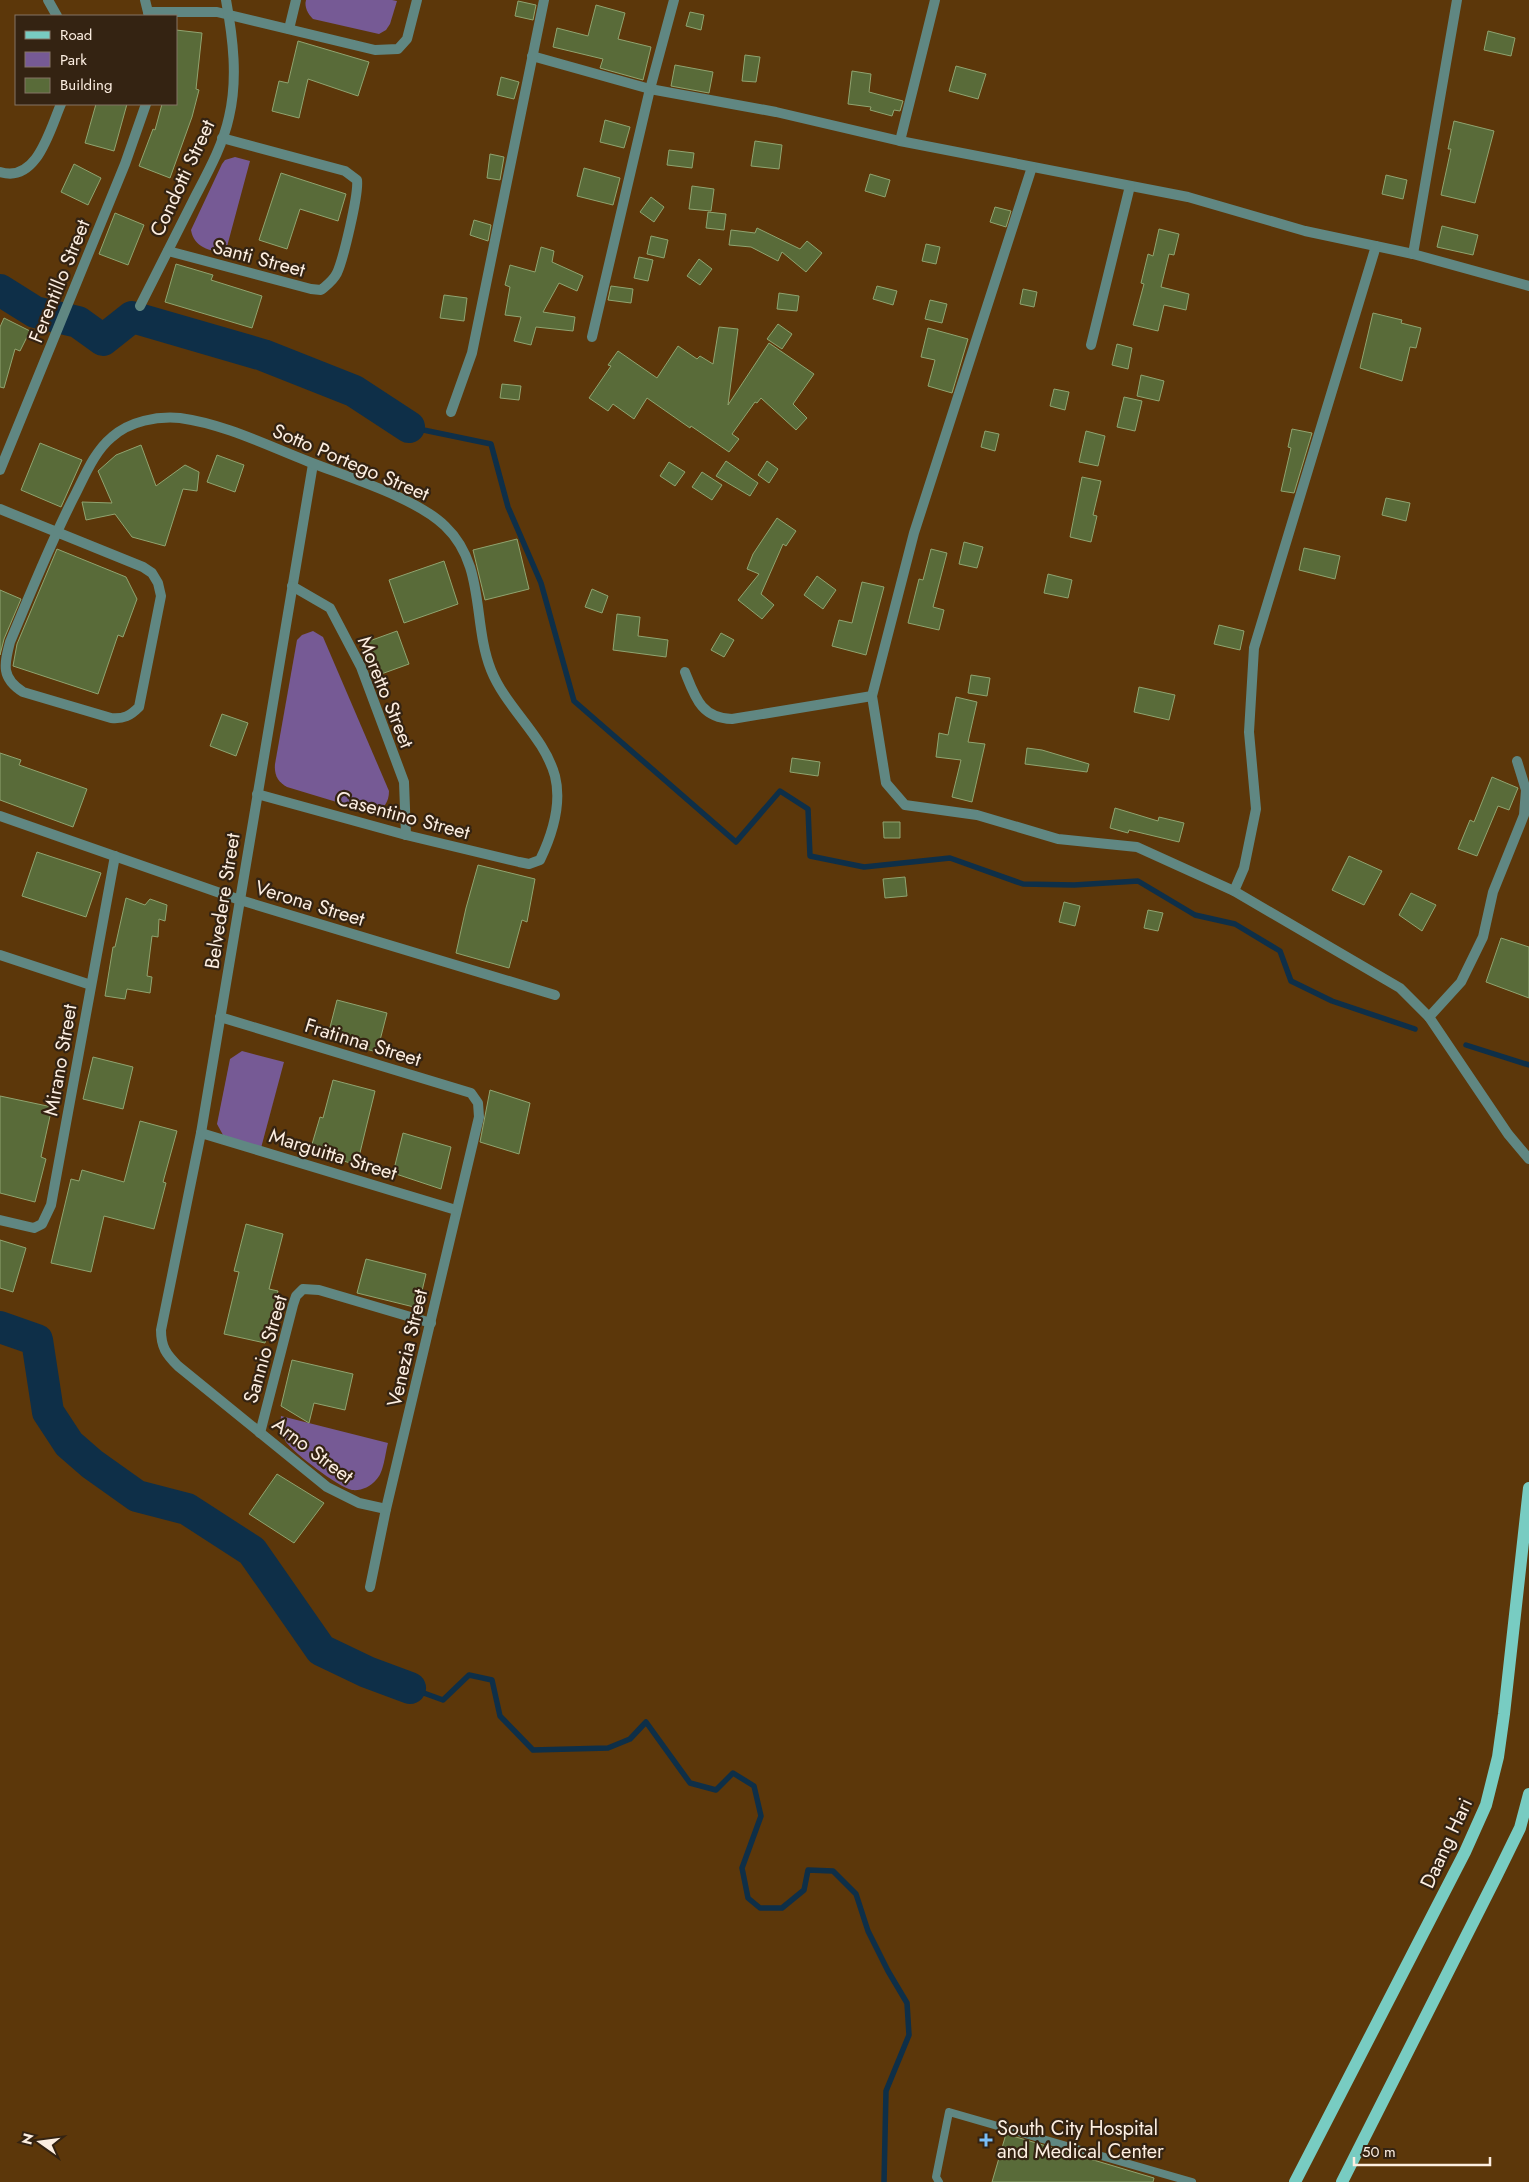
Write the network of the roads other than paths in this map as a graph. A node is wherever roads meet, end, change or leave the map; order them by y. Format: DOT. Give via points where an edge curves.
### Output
graph roads {
  1 [pos="48,0"];
  2 [pos="145,0"];
  3 [pos="226,0"];
  4 [pos="296,0"];
  5 [pos="417,0"];
  6 [pos="544,0"];
  7 [pos="674,0"];
  8 [pos="935,0"];
  9 [pos="1457,0"];
  10 [pos="148,14"];
  11 [pos="228,14"];
  12 [pos="56,15"];
  13 [pos="289,29"];
  14 [pos="532,56"];
  15 [pos="650,89"];
  16 [pos="61,105"];
  17 [pos="146,105"];
  18 [pos="222,138"];
  19 [pos="900,141"];
  20 [pos="1032,167"];
  21 [pos="0,172"];
  22 [pos="1130,186"];
  23 [pos="1376,246"];
  24 [pos="168,251"];
  25 [pos="1413,254"];
  26 [pos="1529,286"];
  27 [pos="140,306"];
  28 [pos="592,337"];
  29 [pos="1091,344"];
  30 [pos="451,412"];
  31 [pos="313,464"];
  32 [pos="0,470"];
  33 [pos="0,508"];
  34 [pos="57,531"];
  35 [pos="292,586"];
  36 [pos="686,672"];
  37 [pos="872,696"];
  38 [pos="1517,761"];
  39 [pos="257,794"];
  40 [pos="0,816"];
  41 [pos="406,835"];
  42 [pos="115,856"];
  43 [pos="540,860"];
  44 [pos="1234,891"];
  45 [pos="240,900"];
  46 [pos="0,955"];
  47 [pos="91,985"];
  48 [pos="556,995"];
  49 [pos="220,1017"];
  50 [pos="1429,1017"];
  51 [pos="479,1117"];
  52 [pos="201,1133"];
  53 [pos="1529,1158"];
  54 [pos="456,1210"];
  55 [pos="0,1220"];
  56 [pos="431,1323"];
  57 [pos="161,1344"];
  58 [pos="260,1433"];
  59 [pos="1529,1488"];
  60 [pos="386,1509"];
  61 [pos="370,1587"];
  62 [pos="1529,1794"];
  63 [pos="938,2182"];
  64 [pos="1192,2182"];
  65 [pos="1295,2182"];
  66 [pos="1342,2182"];
  1 -- 12 [label="street"];
  2 -- 10 [label="street"];
  3 -- 11 [label="street, Condotti Street"];
  4 -- 13 [label="street"];
  5 -- 13 [label="street" via="407,39 398,49 375,50"];
  6 -- 14 [label="street"];
  7 -- 15 [label="street"];
  8 -- 19 [label="street"];
  9 -- 25 [label="street"];
  10 -- 11 [label="street" via="207,11"];
  11 -- 13 [label="street"];
  11 -- 18 [label="street, Condotti Street" via="234,68 233,92"];
  14 -- 15 [label="street"];
  14 -- 30 [label="street" via="472,353"];
  15 -- 19 [label="street" via="776,112"];
  15 -- 28 [label="street"];
  16 -- 21 [label="street" via="30,167 19,174"];
  17 -- 32 [label="street, Ferentillo Street" via="126,164"];
  18 -- 24 [label="street, Condotti Street"];
  18 -- 24 [label="street, Santi Street" via="345,171 357,180 357,198 337,272 321,290 311,289"];
  19 -- 20 [label="street"];
  20 -- 22 [label="street"];
  20 -- 37 [label="street" via="914,533"];
  22 -- 23 [label="street" via="1188,197 1305,231"];
  22 -- 29 [label="street"];
  23 -- 25 [label="street"];
  23 -- 44 [label="street" via="1254,648 1249,732 1256,809 1244,868"];
  24 -- 27 [label="street, Condotti Street"];
  25 -- 26 [label="street"];
  31 -- 34 [label="street, Sotto Portego Street" via="222,428 180,418 154,418 129,426 112,437 95,455"];
  31 -- 35 [label="street, Belvedere Street"];
  31 -- 43 [label="street, Sotto Portego Street" via="426,511 446,527 463,548 473,572 491,671 546,754 555,775 558,797 547,846"];
  33 -- 34 [label="street"];
  34 -- 34 [label="street" via="144,567 158,582 161,596 159,613 143,696 139,707 122,719 23,692 11,684 6,673 10,642"];
  35 -- 39 [label="street, Belvedere Street"];
  35 -- 41 [label="street, Moretto Street" via="330,608 361,667 404,782"];
  36 -- 37 [label="street" via="696,699 720,719"];
  37 -- 44 [label="street" via="886,783 904,805 977,815 1058,839 1137,846"];
  38 -- 50 [label="street" via="1526,790 1524,816 1493,892 1482,937 1461,982"];
  39 -- 41 [label="street, Casentino Street"];
  39 -- 45 [label="street, Belvedere Street"];
  40 -- 42 [label="street, Verona Street"];
  41 -- 43 [label="street, Casentino Street" via="529,864"];
  42 -- 45 [label="street, Verona Street"];
  42 -- 47 [label="street, Mirano Street"];
  44 -- 50 [label="street" via="1400,988"];
  45 -- 48 [label="street, Verona Street"];
  45 -- 49 [label="street, Belvedere Street"];
  46 -- 47 [label="street"];
  47 -- 55 [label="street, Mirano Street" via="47,1217 34,1228"];
  49 -- 51 [label="street, Fratinna Street" via="472,1093 478,1103"];
  49 -- 52 [label="street, Belvedere Street"];
  50 -- 53 [label="street" via="1508,1134"];
  51 -- 54 [label="street, Venezia Street"];
  52 -- 54 [label="street, Marguitta Street"];
  52 -- 57 [label="street, Belvedere Street" via="162,1324"];
  54 -- 56 [label="street, Venezia Street"];
  56 -- 58 [label="street, Sannio Street" via="319,1290 303,1289 293,1305"];
  56 -- 60 [label="street, Venezia Street"];
  57 -- 58 [label="street, Arno Street" via="166,1355"];
  58 -- 60 [label="street, Arno Street" via="327,1487 359,1503"];
  59 -- 65 [label="main road, Daang Hari" via="1504,1714 1486,1806"];
  60 -- 61 [label="street, Venezia Street"];
  62 -- 66 [label="main road" via="1520,1828"];
  63 -- 64 [label="lane" via="936,2177 949,2112"];
}
